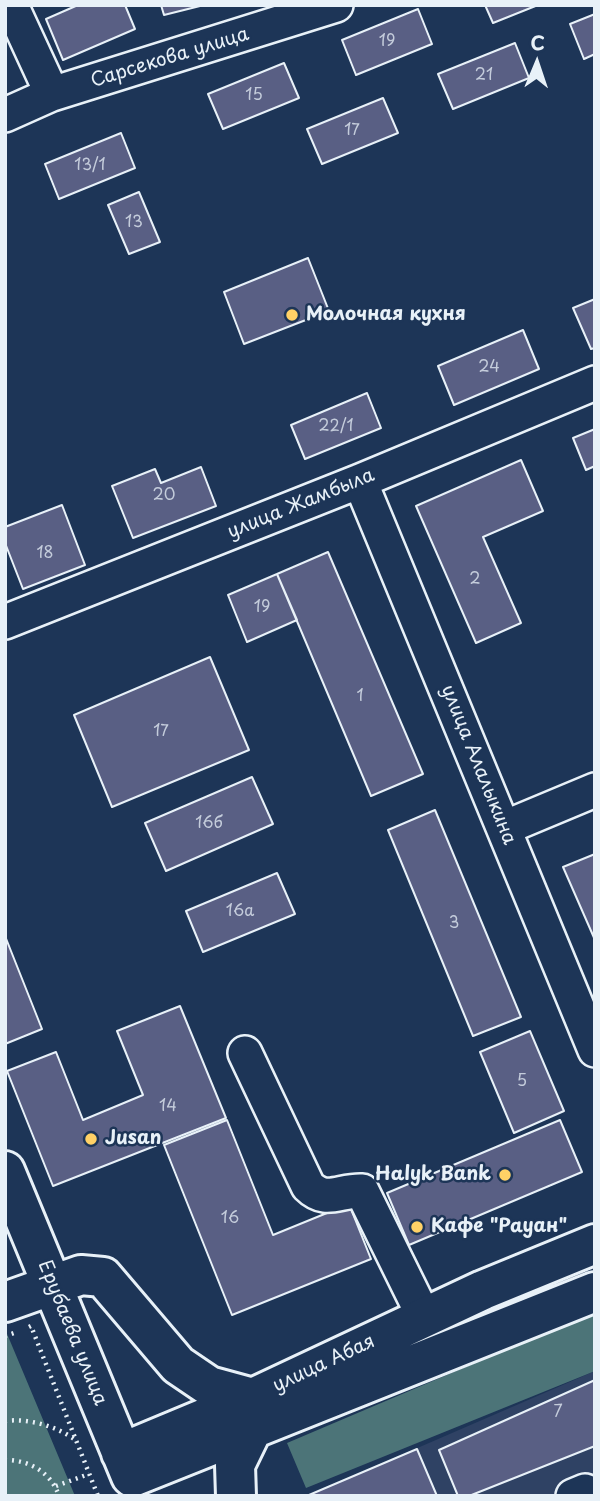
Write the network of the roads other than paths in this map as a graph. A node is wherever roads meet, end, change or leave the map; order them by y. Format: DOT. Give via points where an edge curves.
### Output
graph roads {
  1 [pos="11,5"];
  2 [pos="336,5"];
  3 [pos="52,94"];
  4 [pos="5,115"];
  5 [pos="595,383"];
  6 [pos="360,481"];
  7 [pos="5,621"];
  8 [pos="595,790"];
  9 [pos="504,828"];
  10 [pos="595,1049"];
  11 [pos="245,1053"];
  12 [pos="5,1171"];
  13 [pos="595,1244"];
  14 [pos="52,1283"];
  15 [pos="595,1292"];
  16 [pos="5,1302"];
  17 [pos="424,1317"];
  18 [pos="253,1413"];
  19 [pos="131,1475"];
  20 [pos="595,1495"];
  21 [pos="236,1496"];
  22 [pos="573,1496"];
  1 -- 3 [label="street"];
  2 -- 3 [label="street, Сарсекова улица"];
  3 -- 4 [label="street, Сарсекова улица"];
  5 -- 6 [label="street, улица Жамбыла"];
  6 -- 7 [label="street, улица Жамбыла"];
  6 -- 9 [label="street, улица Алалыкина"];
  8 -- 9 [label="street"];
  9 -- 10 [label="street, улица Алалыкина"];
  11 -- 17 [label="street" via="308,1186 316,1195 362,1191"];
  12 -- 14 [label="main road, Ерубаева улица"];
  13 -- 17 [label="main road, улица Абая"];
  14 -- 16 [label="main road, улица Абая"];
  14 -- 18 [label="main road, улица Абая" via="81,1275 103,1277 178,1365"];
  14 -- 19 [label="main road, Ерубаева улица"];
  15 -- 18 [label="main road, улица Абая"];
  17 -- 18 [label="main road, улица Абая"];
  18 -- 19 [label="main road"];
  18 -- 21 [label="main road" via="234,1465"];
  20 -- 22 [label="street" via="585,1491"];
}
